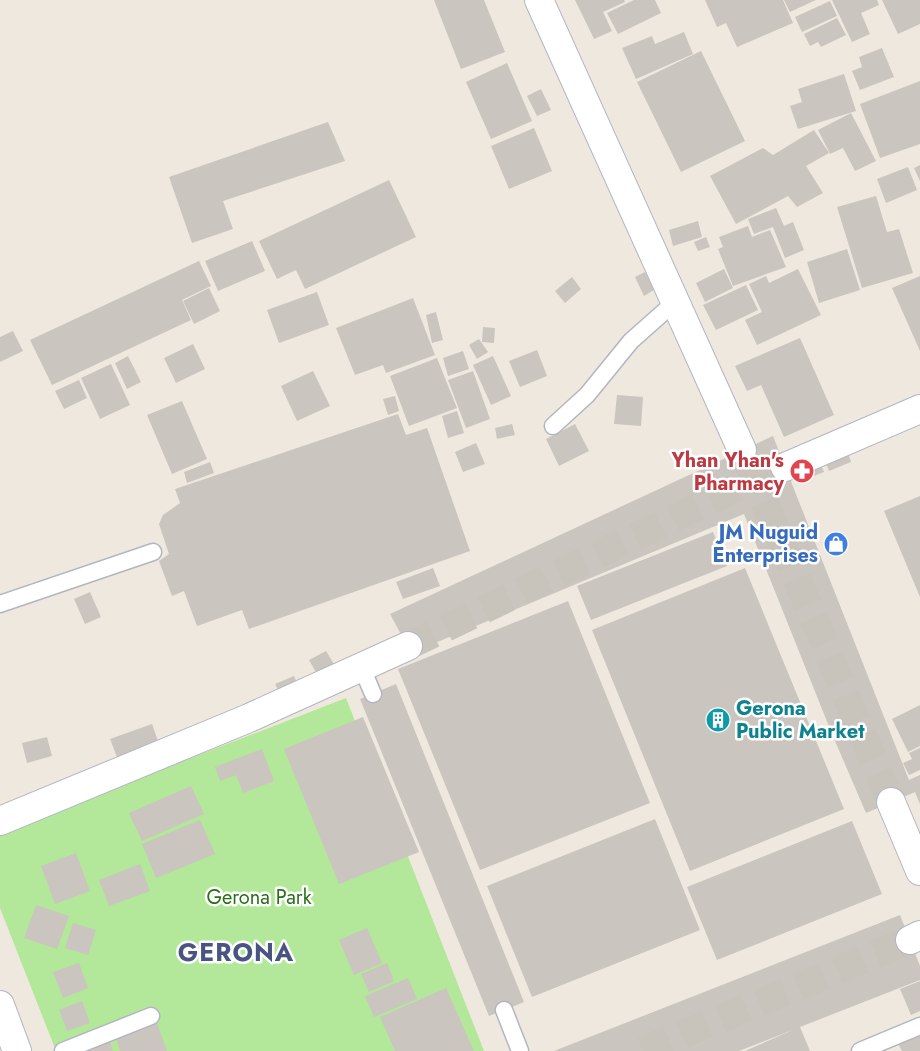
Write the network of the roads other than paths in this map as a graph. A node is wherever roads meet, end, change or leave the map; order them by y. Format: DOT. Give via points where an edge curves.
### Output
graph roads {
  1 [pos="539,0"];
  2 [pos="675,302"];
  3 [pos="920,410"];
  4 [pos="553,426"];
  5 [pos="742,450"];
  6 [pos="785,467"];
  7 [pos="154,552"];
  8 [pos="0,604"];
  9 [pos="408,646"];
  10 [pos="362,668"];
  11 [pos="373,694"];
  12 [pos="891,802"];
  13 [pos="0,821"];
  14 [pos="920,871"];
  15 [pos="0,1005"];
  16 [pos="504,1010"];
  17 [pos="150,1016"];
  18 [pos="920,1026"];
  19 [pos="17,1051"];
  20 [pos="63,1051"];
  21 [pos="520,1051"];
  22 [pos="860,1051"];
  1 -- 2 [label="street"];
  2 -- 4 [label="lane" via="631,341 586,395"];
  2 -- 5 [label="street"];
  3 -- 6 [label="street"];
  7 -- 8 [label="lane"];
  9 -- 10 [label="street"];
  10 -- 11 [label="lane"];
  10 -- 13 [label="street"];
  12 -- 14 [label="street"];
  15 -- 19 [label="street"];
  16 -- 21 [label="lane"];
  17 -- 20 [label="lane"];
  18 -- 22 [label="lane"];
}
